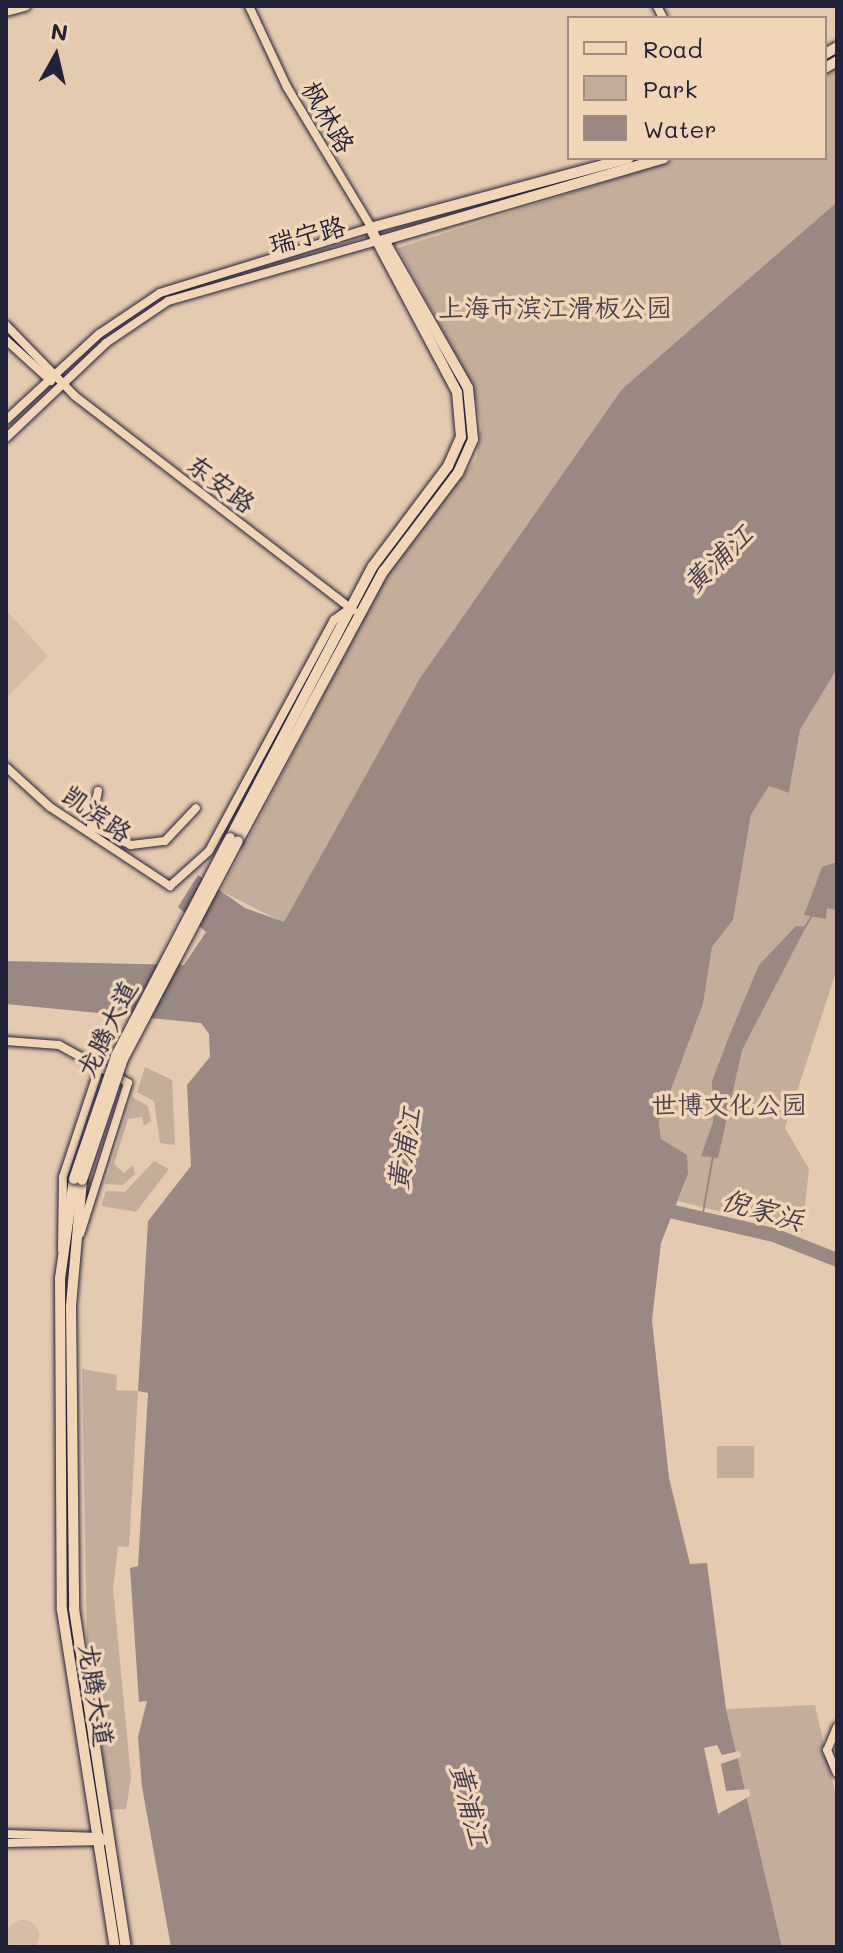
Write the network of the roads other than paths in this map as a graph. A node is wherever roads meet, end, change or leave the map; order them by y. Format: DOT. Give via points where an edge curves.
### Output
graph roads {
  1 [pos="25,6"];
  2 [pos="249,6"];
  3 [pos="6,11"];
  4 [pos="622,160"];
  5 [pos="657,160"];
  6 [pos="370,228"];
  7 [pos="384,240"];
  8 [pos="370,241"];
  9 [pos="6,325"];
  10 [pos="6,340"];
  11 [pos="49,377"];
  12 [pos="60,383"];
  13 [pos="6,420"];
  14 [pos="6,438"];
  15 [pos="350,608"];
  16 [pos="360,614"];
  17 [pos="290,733"];
  18 [pos="6,767"];
  19 [pos="98,791"];
  20 [pos="196,808"];
  21 [pos="6,1041"];
  22 [pos="100,1066"];
  23 [pos="68,1251"];
  24 [pos="837,1727"];
  25 [pos="837,1773"];
  26 [pos="6,1834"];
  27 [pos="108,1839"];
  28 [pos="97,1840"];
  29 [pos="6,1843"];
  30 [pos="115,1947"];
  31 [pos="126,1947"];
  1 -- 3 [label="main road"];
  2 -- 6 [label="street, 枫林路"];
  4 -- 6 [label="main road, 瑞宁路"];
  5 -- 7 [label="main road, 瑞宁路"];
  6 -- 7 [label="street, 枫林路"];
  6 -- 8 [label="main road"];
  6 -- 11 [label="street, 瑞宁路" via="183,282 121,317"];
  7 -- 8 [label="street, 瑞宁路"];
  7 -- 16 [label="main road, 龙腾大道" via="462,375 474,428 465,462 400,545"];
  8 -- 12 [label="street, 瑞宁路" via="168,301"];
  8 -- 15 [label="main road, 龙腾大道" via="452,381 463,427 454,457 396,529"];
  9 -- 11 [label="street, 东安路"];
  10 -- 11 [label="street, 东安路"];
  11 -- 12 [label="street, 东安路"];
  11 -- 13 [label="street, 瑞宁路"];
  12 -- 14 [label="street, 瑞宁路"];
  12 -- 15 [label="street, 东安路"];
  15 -- 16 [label="street, 东安路"];
  15 -- 17 [label="main road, 龙腾大道"];
  15 -- 18 [label="street, 凯滨路" via="334,620 209,851 170,886 68,820"];
  16 -- 17 [label="main road, 龙腾大道"];
  17 -- 23 [label="main road, 龙腾大道, bridge" via="116,1056 78,1180"];
  19 -- 20 [label="street" via="91,826 131,845 165,841"];
  21 -- 22 [label="street" via="59,1045"];
  22 -- 23 [label="street" via="63,1177"];
  22 -- 23 [label="street" via="128,1083"];
  23 -- 27 [label="main road, 龙腾大道" via="74,1609"];
  23 -- 28 [label="main road, 龙腾大道" via="62,1610"];
  24 -- 25 [label="street" via="827,1750"];
  26 -- 28 [label="street"];
  27 -- 28 [label="street"];
  27 -- 31 [label="main road, 龙腾大道"];
  28 -- 29 [label="street"];
  28 -- 30 [label="main road, 龙腾大道"];
}
